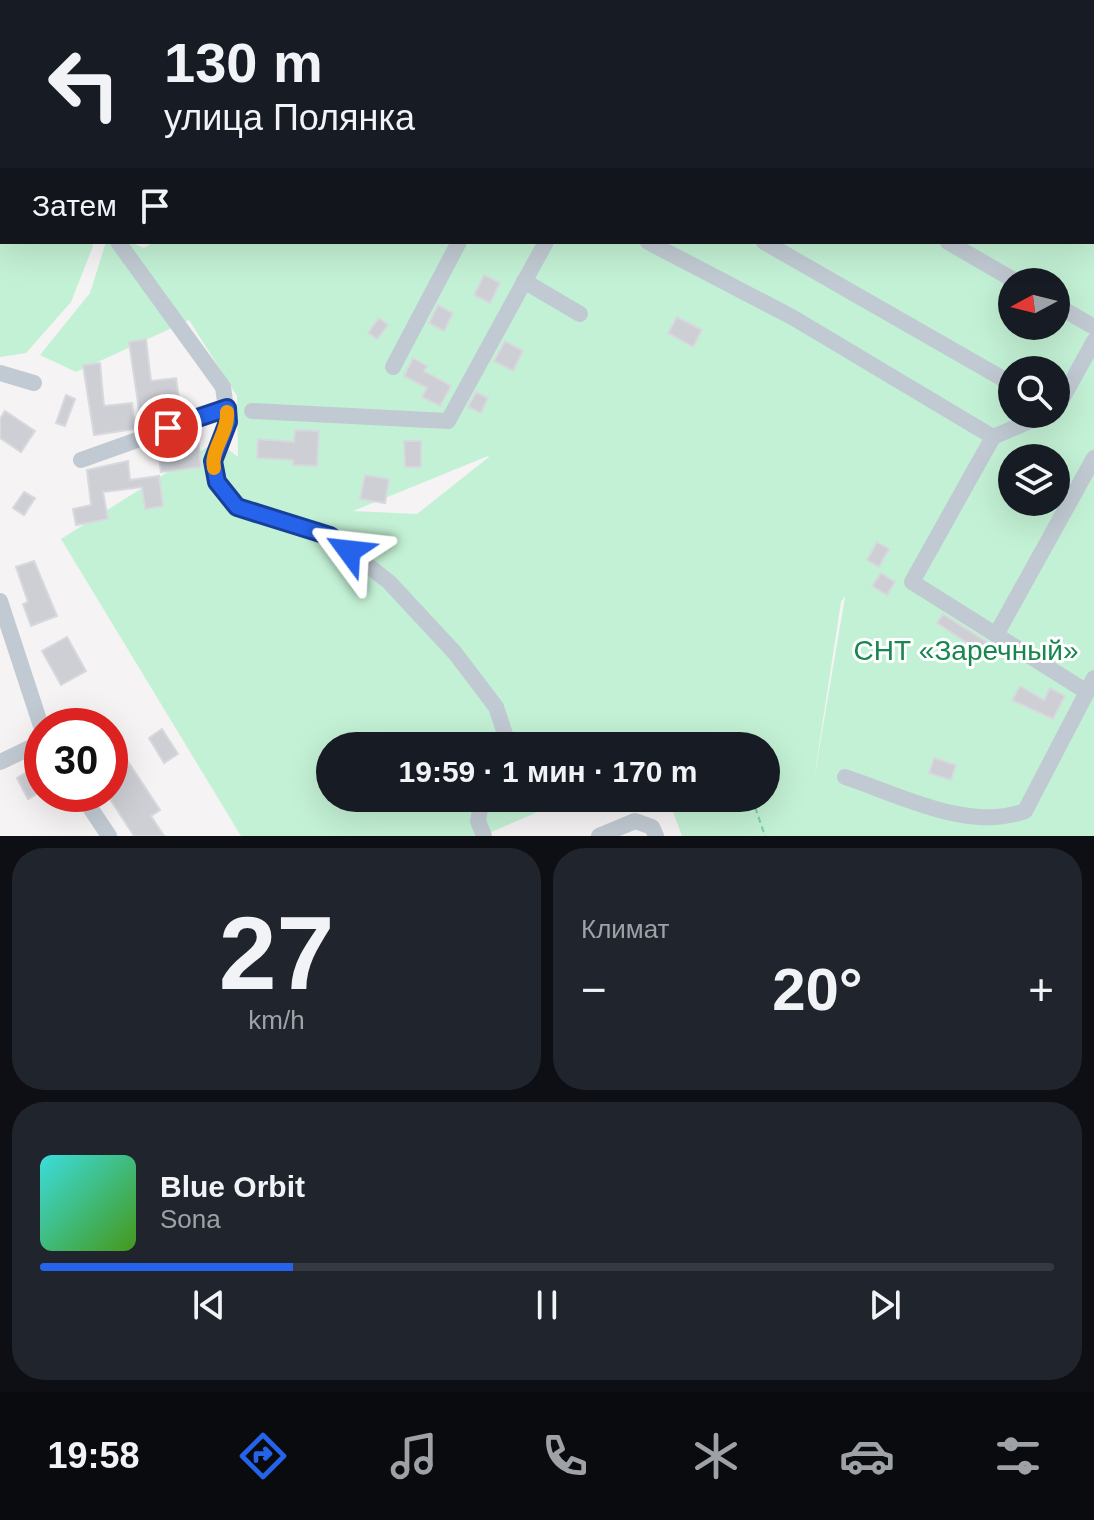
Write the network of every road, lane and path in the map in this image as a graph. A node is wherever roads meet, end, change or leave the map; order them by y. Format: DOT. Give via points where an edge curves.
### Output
graph roads {
  1 [pos="119,244"];
  2 [pos="458,244"];
  3 [pos="545,244"];
  4 [pos="652,244"];
  5 [pos="767,244"];
  6 [pos="951,244"];
  7 [pos="998,271"];
  8 [pos="524,281"];
  9 [pos="1070,313"];
  10 [pos="580,314"];
  11 [pos="1094,327"];
  12 [pos="1094,341"];
  13 [pos="393,367"];
  14 [pos="0,373"];
  15 [pos="998,376"];
  16 [pos="34,383"];
  17 [pos="1070,385"];
  18 [pos="227,408"];
  19 [pos="252,411"];
  20 [pos="1014,428"];
  21 [pos="993,437"];
  22 [pos="1094,458"];
  23 [pos="81,460"];
  24 [pos="0,601"];
  25 [pos="997,633"];
  26 [pos="1090,685"];
  27 [pos="35,708"];
  28 [pos="504,732"];
  29 [pos="24,751"];
  30 [pos="0,762"];
  31 [pos="845,777"];
  32 [pos="93,812"];
  33 [pos="480,812"];
  34 [pos="757,812"];
  35 [pos="109,836"];
  36 [pos="484,836"];
  37 [pos="599,836"];
  38 [pos="656,836"];
  39 [pos="765,836"];
  1 -- 18 [label="street" via="223,387"];
  2 -- 13 [label="street"];
  3 -- 8 [label="street"];
  4 -- 21 [label="street" via="792,317"];
  5 -- 15 [label="street"];
  6 -- 7 [label="street"];
  8 -- 10 [label="street"];
  8 -- 19 [label="street" via="448,421"];
  9 -- 11 [label="street"];
  12 -- 17 [label="street"];
  14 -- 16 [label="street"];
  18 -- 23 [label="street"];
  18 -- 28 [label="street" via="228,422 213,461 217,482 237,507 330,536 389,582 455,653 496,707"];
  20 -- 21 [label="street"];
  21 -- 25 [label="street" via="912,582"];
  22 -- 25 [label="street"];
  24 -- 27 [label="street"];
  25 -- 26 [label="street"];
  26 -- 31 [label="street" via="1025,811 1006,818 962,815"];
  29 -- 30 [label="street"];
  32 -- 35 [label="street"];
  33 -- 36 [label="street"];
  34 -- 39 [label="path"];
  37 -- 38 [label="street" via="635,821 652,827"];
}
